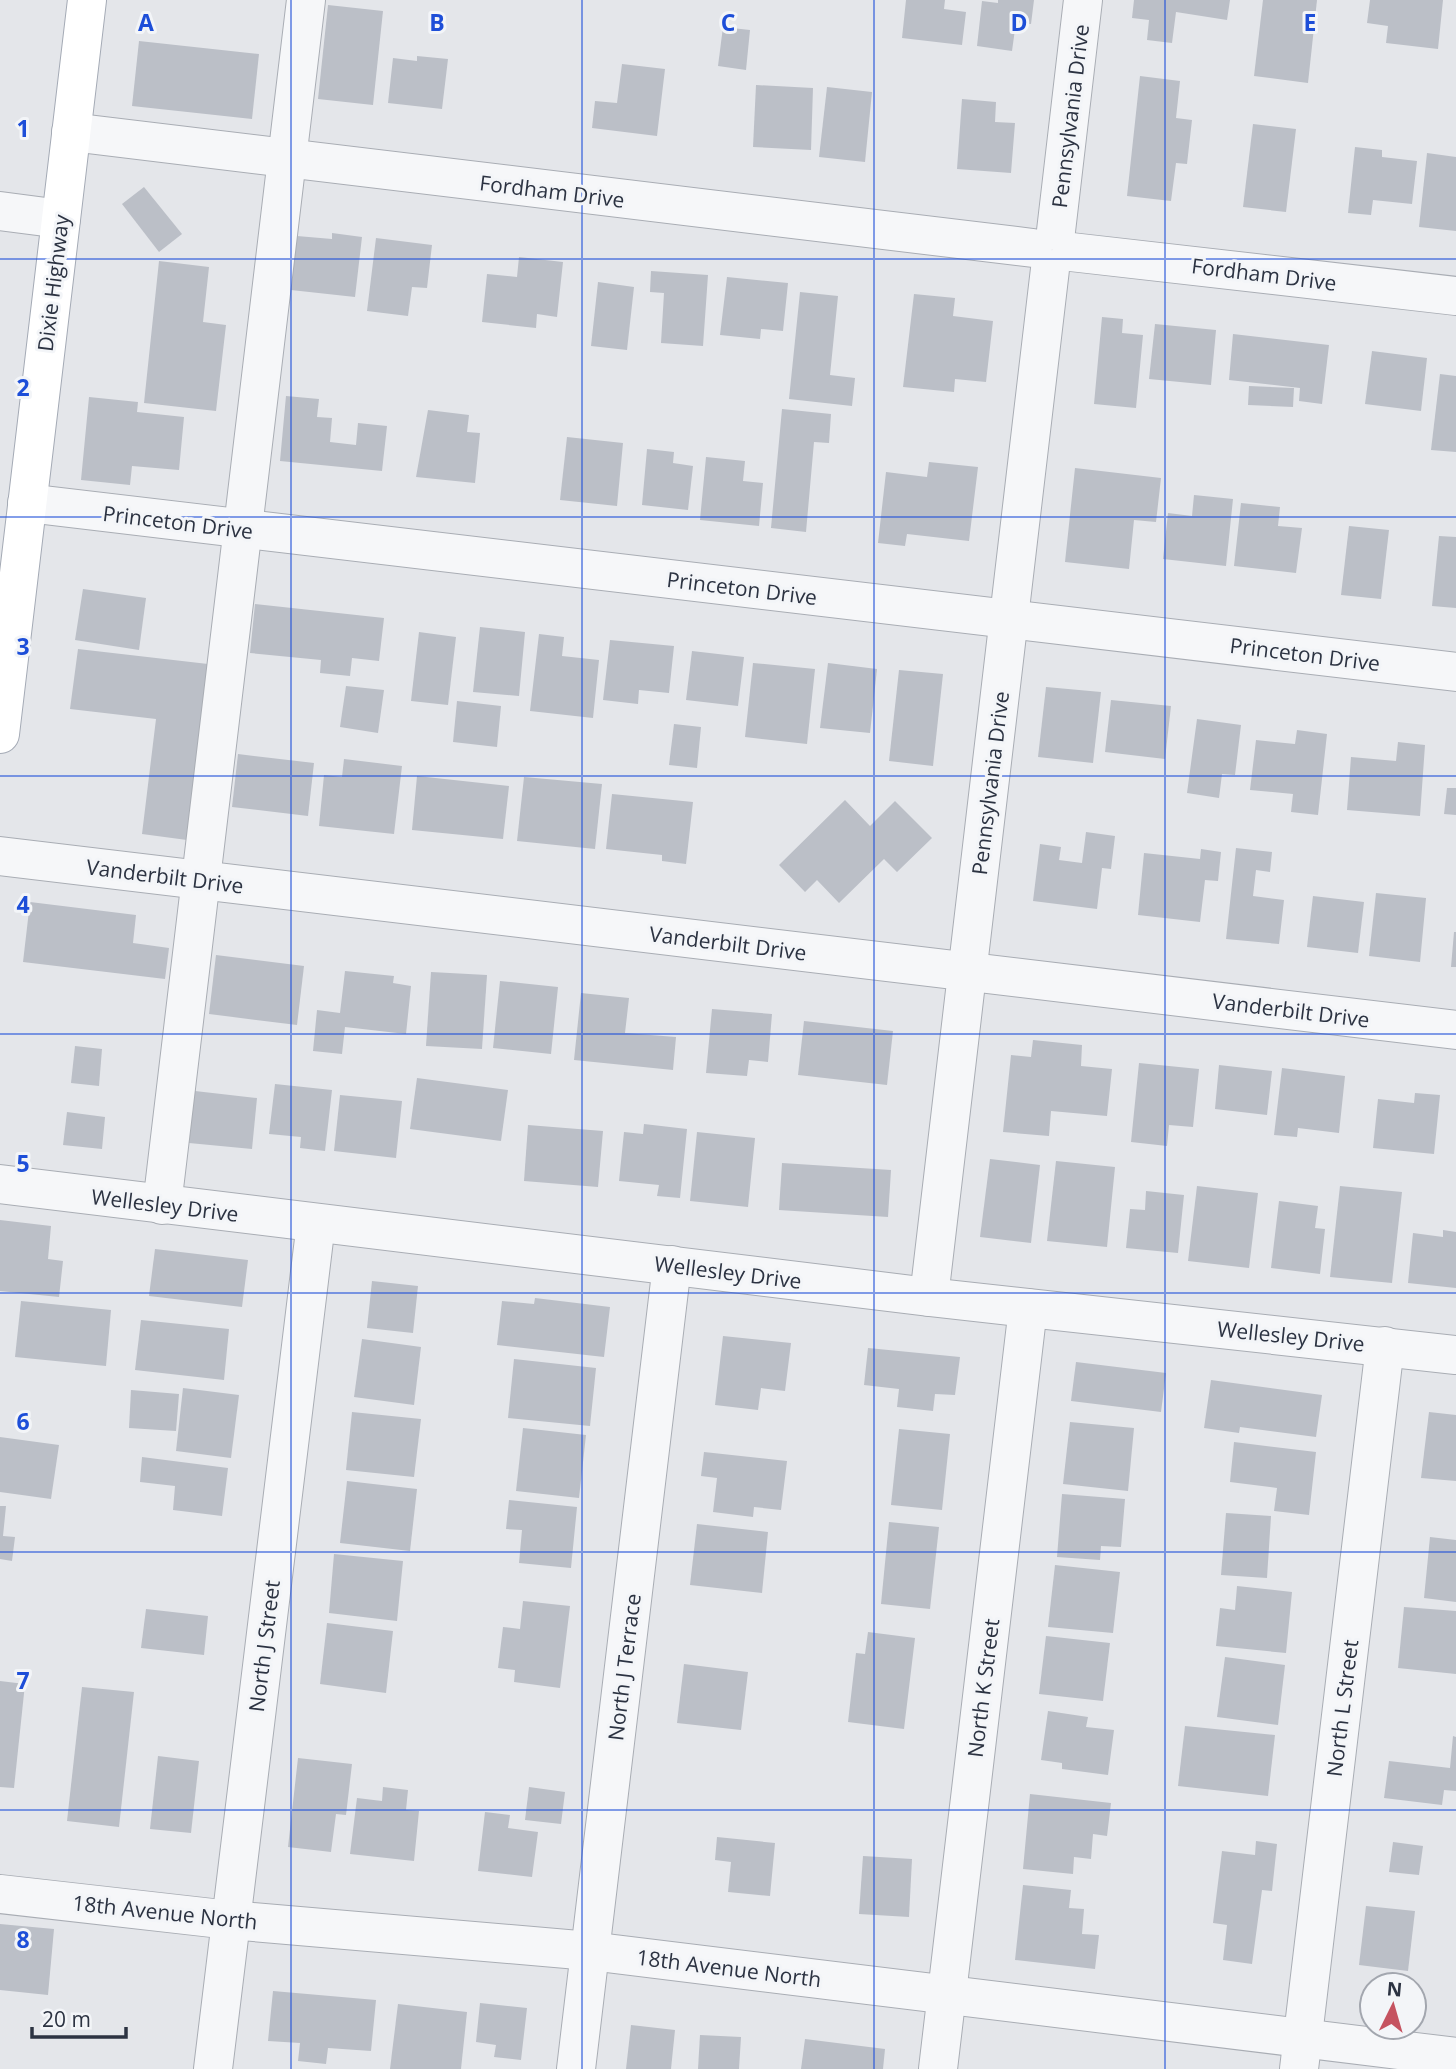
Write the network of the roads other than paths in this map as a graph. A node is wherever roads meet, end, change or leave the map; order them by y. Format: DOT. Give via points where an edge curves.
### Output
graph roads {
  1 [pos="87,0"];
  2 [pos="306,0"];
  3 [pos="1083,0"];
  4 [pos="71,132"];
  5 [pos="287,159"];
  6 [pos="0,211"];
  7 [pos="61,219"];
  8 [pos="1053,250"];
  9 [pos="1456,296"];
  10 [pos="27,503"];
  11 [pos="243,530"];
  12 [pos="8,601"];
  13 [pos="1009,620"];
  14 [pos="1456,672"];
  15 [pos="0,734"];
  16 [pos="0,856"];
  17 [pos="201,880"];
  18 [pos="968,971"];
  19 [pos="1456,1030"];
  20 [pos="0,1184"];
  21 [pos="162,1205"];
  22 [pos="316,1223"];
  23 [pos="672,1265"];
  24 [pos="929,1297"];
  25 [pos="1028,1308"];
  26 [pos="1385,1346"];
  27 [pos="1456,1354"];
  28 [pos="0,1894"];
  29 [pos="230,1920"];
  30 [pos="590,1951"];
  31 [pos="947,1995"];
  32 [pos="1301,2054"];
  33 [pos="1456,2057"];
  34 [pos="213,2069"];
  35 [pos="576,2069"];
  36 [pos="938,2069"];
  1 -- 4 [label="main road, Dixie Highway"];
  2 -- 5 [label="street"];
  3 -- 8 [label="street, Pennsylvania Drive"];
  4 -- 5 [label="street, Fordham Drive"];
  4 -- 7 [label="main road, Dixie Highway"];
  5 -- 8 [label="street, Fordham Drive"];
  5 -- 11 [label="street"];
  6 -- 7 [label="street"];
  7 -- 10 [label="main road, Dixie Highway"];
  8 -- 9 [label="street, Fordham Drive"];
  8 -- 13 [label="street, Pennsylvania Drive"];
  10 -- 11 [label="street, Princeton Drive"];
  10 -- 12 [label="main road, Dixie Highway"];
  11 -- 13 [label="street, Princeton Drive"];
  11 -- 17 [label="street"];
  12 -- 15 [label="main road, Dixie Highway"];
  13 -- 14 [label="street, Princeton Drive"];
  13 -- 18 [label="street, Pennsylvania Drive"];
  16 -- 17 [label="street, Vanderbilt Drive"];
  17 -- 18 [label="street, Vanderbilt Drive"];
  17 -- 21 [label="street"];
  18 -- 19 [label="street, Vanderbilt Drive"];
  18 -- 24 [label="street, Pennsylvania Drive"];
  20 -- 21 [label="street, Wellesley Drive"];
  21 -- 22 [label="street, Wellesley Drive"];
  22 -- 23 [label="street, Wellesley Drive"];
  22 -- 29 [label="street, North J Street"];
  23 -- 24 [label="street, Wellesley Drive"];
  23 -- 30 [label="street, North J Terrace"];
  24 -- 25 [label="street, Wellesley Drive"];
  25 -- 26 [label="street, Wellesley Drive"];
  25 -- 31 [label="street, North K Street"];
  26 -- 27 [label="street, Wellesley Drive"];
  26 -- 32 [label="street, North L Street"];
  28 -- 29 [label="street, 18th Avenue North"];
  29 -- 30 [label="street, 18th Avenue North"];
  29 -- 34 [label="street, North J Street"];
  30 -- 31 [label="street, 18th Avenue North"];
  30 -- 35 [label="street, North J Terrace"];
  31 -- 32 [label="street, 18th Avenue North"];
  31 -- 36 [label="street, North K Street"];
  32 -- 33 [label="street, 18th Avenue North"];
}
